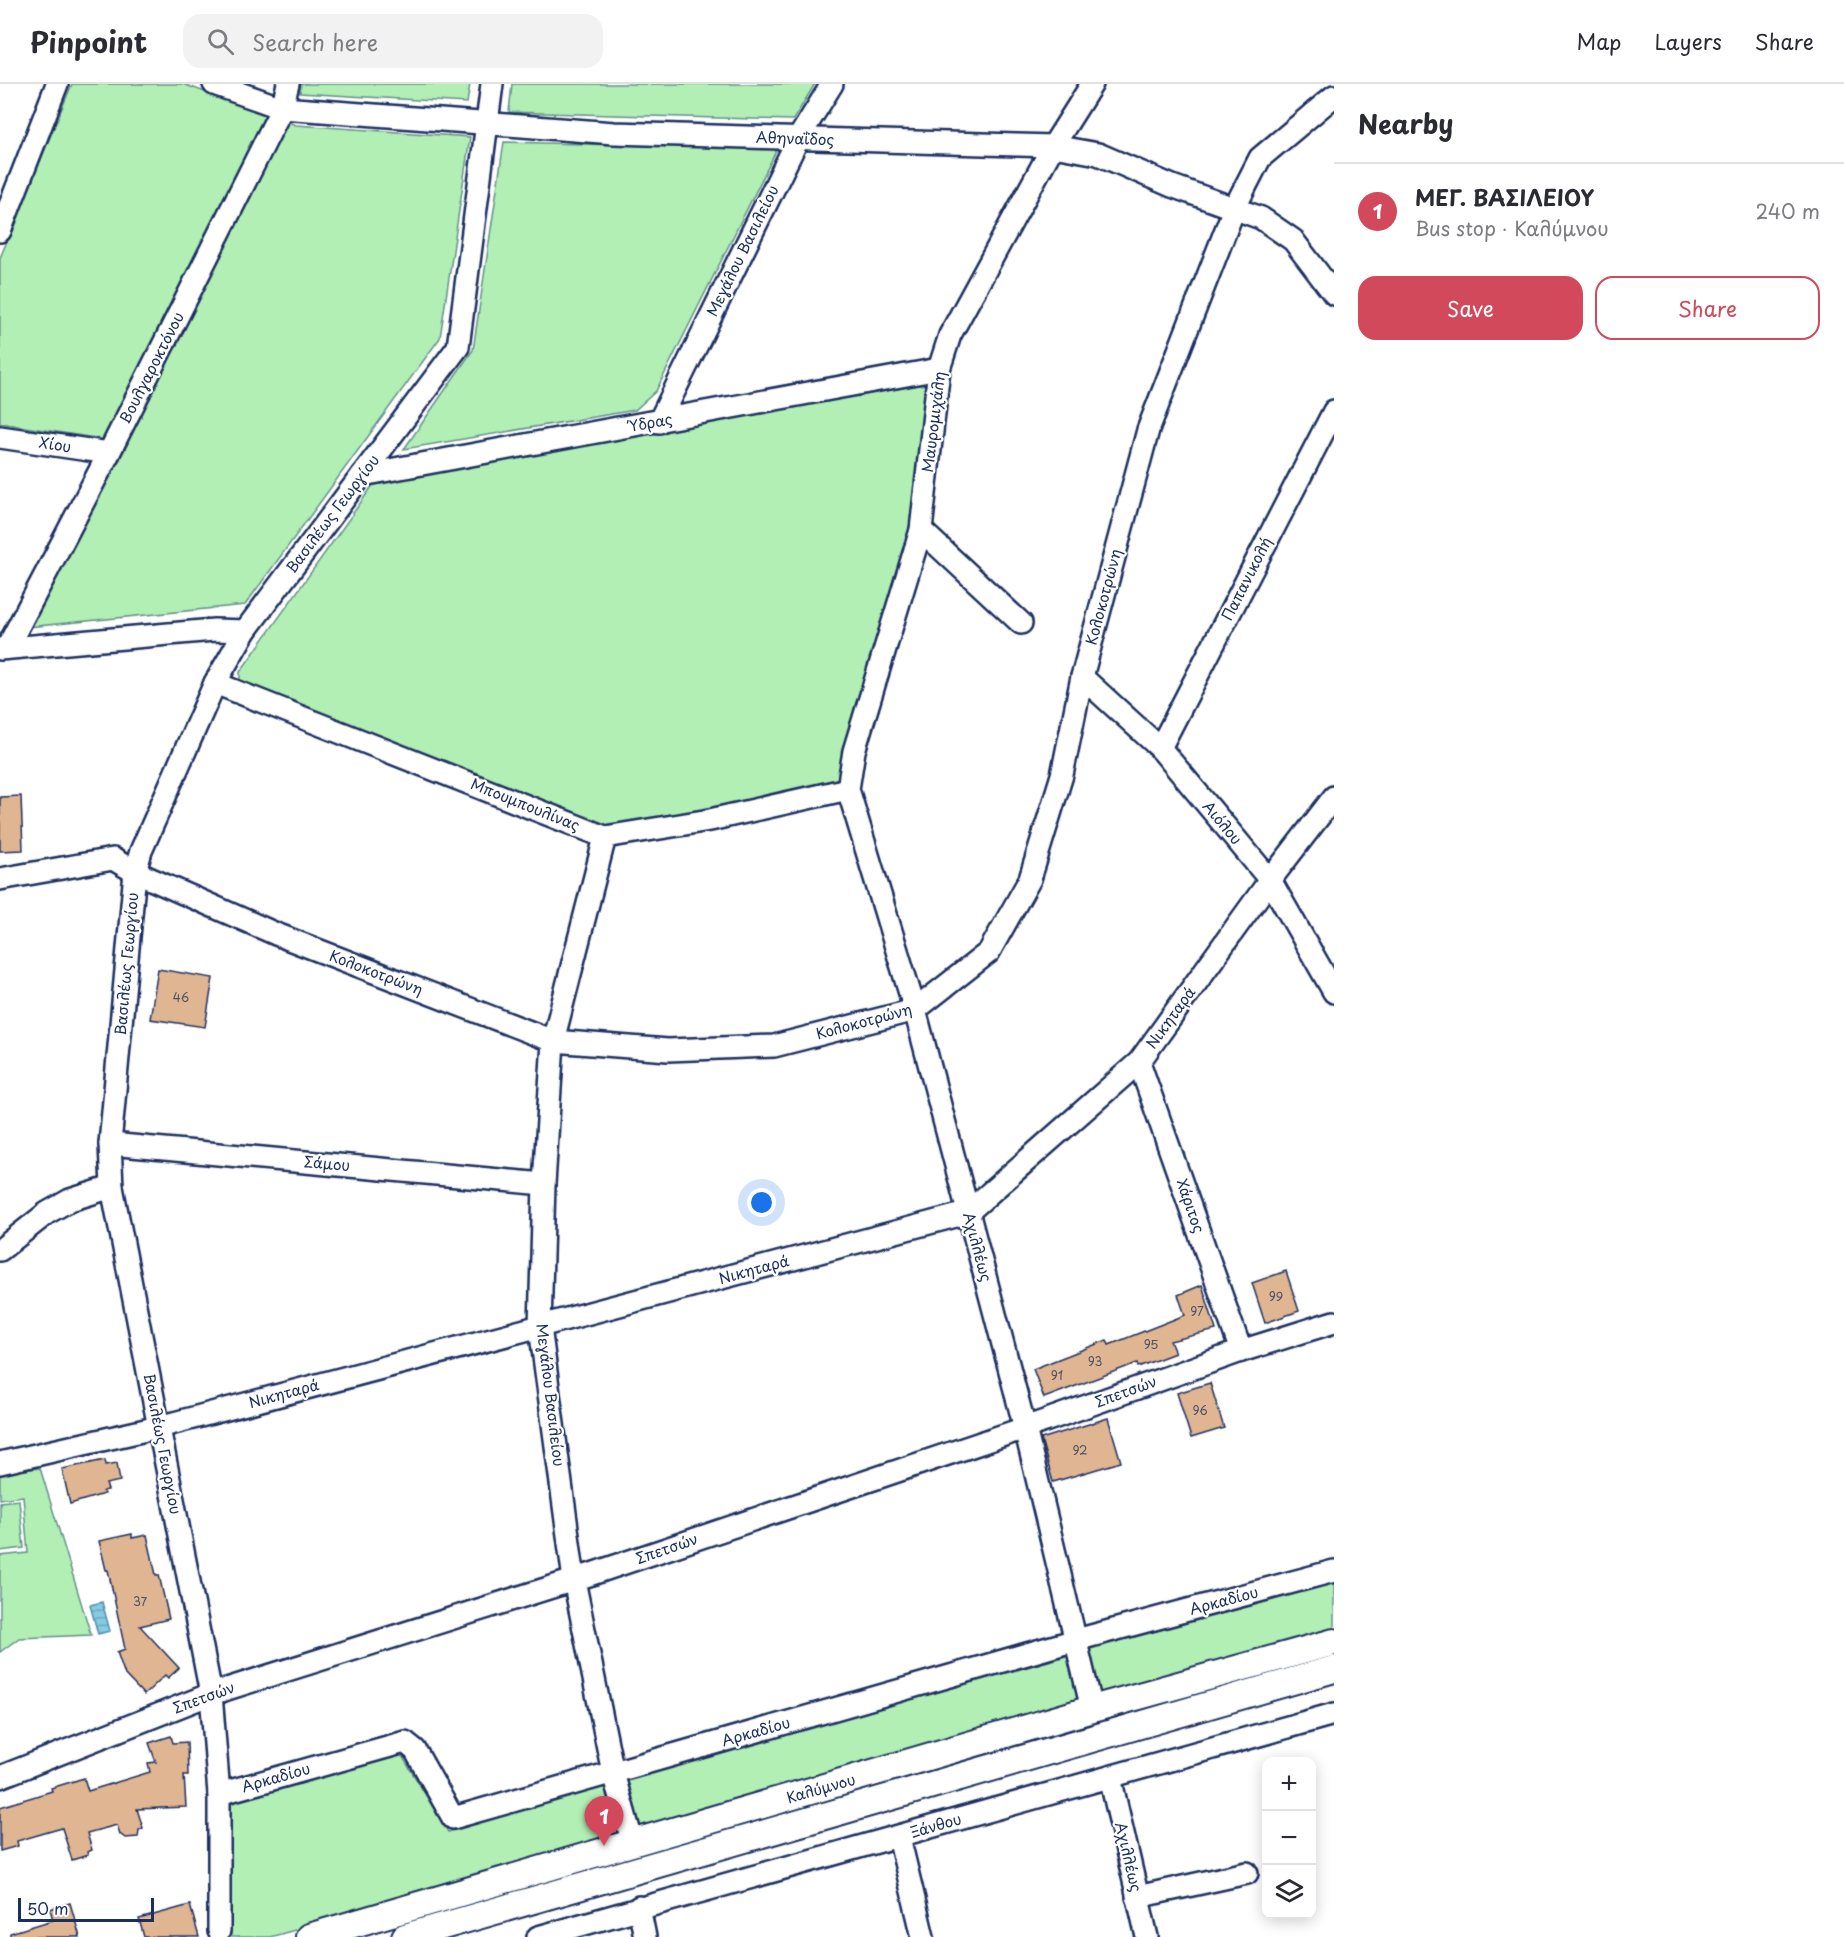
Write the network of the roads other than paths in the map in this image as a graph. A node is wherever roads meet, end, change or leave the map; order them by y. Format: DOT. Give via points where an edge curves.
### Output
graph roads {
  1 [pos="57,84"];
  2 [pos="214,84"];
  3 [pos="288,84"];
  4 [pos="492,84"];
  5 [pos="832,84"];
  6 [pos="1092,84"];
  7 [pos="1334,96"];
  8 [pos="282,108"];
  9 [pos="488,123"];
  10 [pos="798,139"];
  11 [pos="1053,146"];
  12 [pos="1234,209"];
  13 [pos="1,224"];
  14 [pos="1334,294"];
  15 [pos="939,369"];
  16 [pos="1334,411"];
  17 [pos="658,422"];
  18 [pos="0,437"];
  19 [pos="109,453"];
  20 [pos="362,475"];
  21 [pos="921,530"];
  22 [pos="1021,623"];
  23 [pos="245,631"];
  24 [pos="3,648"];
  25 [pos="1082,677"];
  26 [pos="215,683"];
  27 [pos="1160,748"];
  28 [pos="848,789"];
  29 [pos="1334,796"];
  30 [pos="605,837"];
  31 [pos="135,872"];
  32 [pos="0,879"];
  33 [pos="1270,880"];
  34 [pos="1334,992"];
  35 [pos="915,1010"];
  36 [pos="553,1041"];
  37 [pos="1139,1062"];
  38 [pos="110,1144"];
  39 [pos="544,1184"];
  40 [pos="112,1187"];
  41 [pos="967,1213"];
  42 [pos="0,1250"];
  43 [pos="1334,1322"];
  44 [pos="540,1327"];
  45 [pos="1241,1351"];
  46 [pos="159,1427"];
  47 [pos="1025,1428"];
  48 [pos="0,1463"];
  49 [pos="1334,1571"];
  50 [pos="574,1580"];
  51 [pos="1076,1640"];
  52 [pos="1334,1641"];
  53 [pos="1334,1669"];
  54 [pos="211,1694"];
  55 [pos="1092,1709"];
  56 [pos="1334,1714"];
  57 [pos="613,1773"];
  58 [pos="0,1777"];
  59 [pos="1110,1777"];
  60 [pos="219,1794"];
  61 [pos="899,1837"];
  62 [pos="633,1844"];
  63 [pos="1247,1873"];
  64 [pos="1137,1897"];
  65 [pos="639,1907"];
  66 [pos="219,1930"];
  67 [pos="309,1937"];
  68 [pos="405,1937"];
  69 [pos="538,1937"];
  70 [pos="645,1937"];
  71 [pos="923,1937"];
  72 [pos="1147,1937"];
  1 -- 13 [label="street"];
  2 -- 8 [label="street, Αθηναΐδος"];
  3 -- 8 [label="street, Βουλγαροκτόνου"];
  4 -- 9 [label="street, Βασιλέως Γεωργίου"];
  5 -- 10 [label="street, Μεγάλου Βασιλείου"];
  6 -- 11 [label="street, Μαυρομιχάλη"];
  7 -- 12 [label="street, Κολοκοτρώνη" via="1260,158"];
  8 -- 9 [label="street, Αθηναΐδος"];
  8 -- 19 [label="street, Βουλγαροκτόνου"];
  9 -- 10 [label="street, Αθηναΐδος" via="614,134"];
  9 -- 20 [label="street, Βασιλέως Γεωργίου" via="458,347"];
  10 -- 11 [label="street, Αθηναΐδος"];
  10 -- 17 [label="street, Μεγάλου Βασιλείου"];
  11 -- 12 [label="street, Αθηναΐδος" via="1098,154"];
  11 -- 15 [label="street, Μαυρομιχάλη" via="950,335"];
  12 -- 14 [label="street, Αθηναΐδος" via="1261,218 1293,240"];
  12 -- 25 [label="street, Κολοκοτρώνη" via="1148,430"];
  15 -- 17 [label="street, Ύδρας"];
  15 -- 21 [label="street, Μαυρομιχάλη"];
  16 -- 27 [label="street, Παπανικολή"];
  17 -- 20 [label="street, Ύδρας"];
  18 -- 19 [label="street, Χίου"];
  19 -- 24 [label="street, Βουλγαροκτόνου"];
  20 -- 23 [label="street, Βασιλέως Γεωργίου"];
  21 -- 22 [label="street"];
  21 -- 28 [label="street, Μαυρομιχάλη" via="854,751"];
  23 -- 24 [label="street" via="213,630"];
  23 -- 26 [label="street, Βασιλέως Γεωργίου"];
  25 -- 27 [label="street, Αιόλου"];
  25 -- 35 [label="street, Κολοκοτρώνη" via="1062,776 1030,879 990,952"];
  26 -- 30 [label="street, Μπουμπουλίνας"];
  26 -- 31 [label="street, Βασιλέως Γεωργίου"];
  27 -- 33 [label="street, Αιόλου"];
  28 -- 30 [label="street" via="710,820"];
  28 -- 35 [label="street, Αχιλλέως"];
  29 -- 33 [label="street, Νικηταρά"];
  30 -- 36 [label="street, Μεγάλου Βασιλείου"];
  31 -- 32 [label="street, Κολοκοτρώνη" via="113,859"];
  31 -- 36 [label="street, Κολοκοτρώνη" via="276,934"];
  31 -- 38 [label="street, Βασιλέως Γεωργίου"];
  33 -- 34 [label="street, Αιόλου"];
  33 -- 37 [label="street, Νικηταρά"];
  35 -- 36 [label="street, Κολοκοτρώνη" via="774,1046 668,1050"];
  35 -- 41 [label="street, Αχιλλέως"];
  36 -- 39 [label="street, Μεγάλου Βασιλείου"];
  37 -- 41 [label="street, Νικηταρά"];
  37 -- 45 [label="street, Χάριτος"];
  38 -- 39 [label="street, Σάμου"];
  38 -- 40 [label="street, Βασιλέως Γεωργίου"];
  39 -- 44 [label="street, Μεγάλου Βασιλείου"];
  40 -- 42 [label="street" via="70,1200 46,1213"];
  40 -- 46 [label="street, Βασιλέως Γεωργίου"];
  41 -- 44 [label="street, Νικηταρά"];
  41 -- 47 [label="street, Αχιλλέως"];
  43 -- 45 [label="street, Σπετσών"];
  44 -- 46 [label="street, Νικηταρά"];
  44 -- 50 [label="street, Μεγάλου Βασιλείου"];
  45 -- 47 [label="street, Σπετσών"];
  46 -- 48 [label="street, Νικηταρά"];
  46 -- 54 [label="street, Βασιλέως Γεωργίου"];
  47 -- 50 [label="street, Σπετσών"];
  47 -- 51 [label="street, Αχιλλέως"];
  49 -- 51 [label="street, Αρκαδίου"];
  50 -- 54 [label="street, Σπετσών"];
  50 -- 57 [label="street, Μεγάλου Βασιλείου"];
  51 -- 55 [label="street, Αχιλλέως"];
  51 -- 57 [label="street, Αρκαδίου"];
  52 -- 55 [label="main road, Καλύμνου"];
  53 -- 68 [label="main road, Καλύμνου"];
  54 -- 58 [label="street, Σπετσών"];
  54 -- 60 [label="street, Βασιλέως Γεωργίου"];
  55 -- 62 [label="main road, Καλύμνου"];
  56 -- 59 [label="street, Ξάνθου"];
  57 -- 60 [label="street, Αρκαδίου" via="453,1818 415,1750 405,1742"];
  57 -- 62 [label="street, Μεγάλου Βασιλείου"];
  59 -- 61 [label="street, Ξάνθου"];
  59 -- 64 [label="street, Αχιλλέως"];
  60 -- 66 [label="street, Βασιλέως Γεωργίου"];
  61 -- 65 [label="street, Ξάνθου"];
  61 -- 71 [label="street"];
  62 -- 67 [label="main road, Καλύμνου"];
  63 -- 64 [label="street"];
  64 -- 72 [label="street, Αχιλλέως"];
  65 -- 69 [label="street, Ξάνθου"];
  65 -- 70 [label="street"];
}
